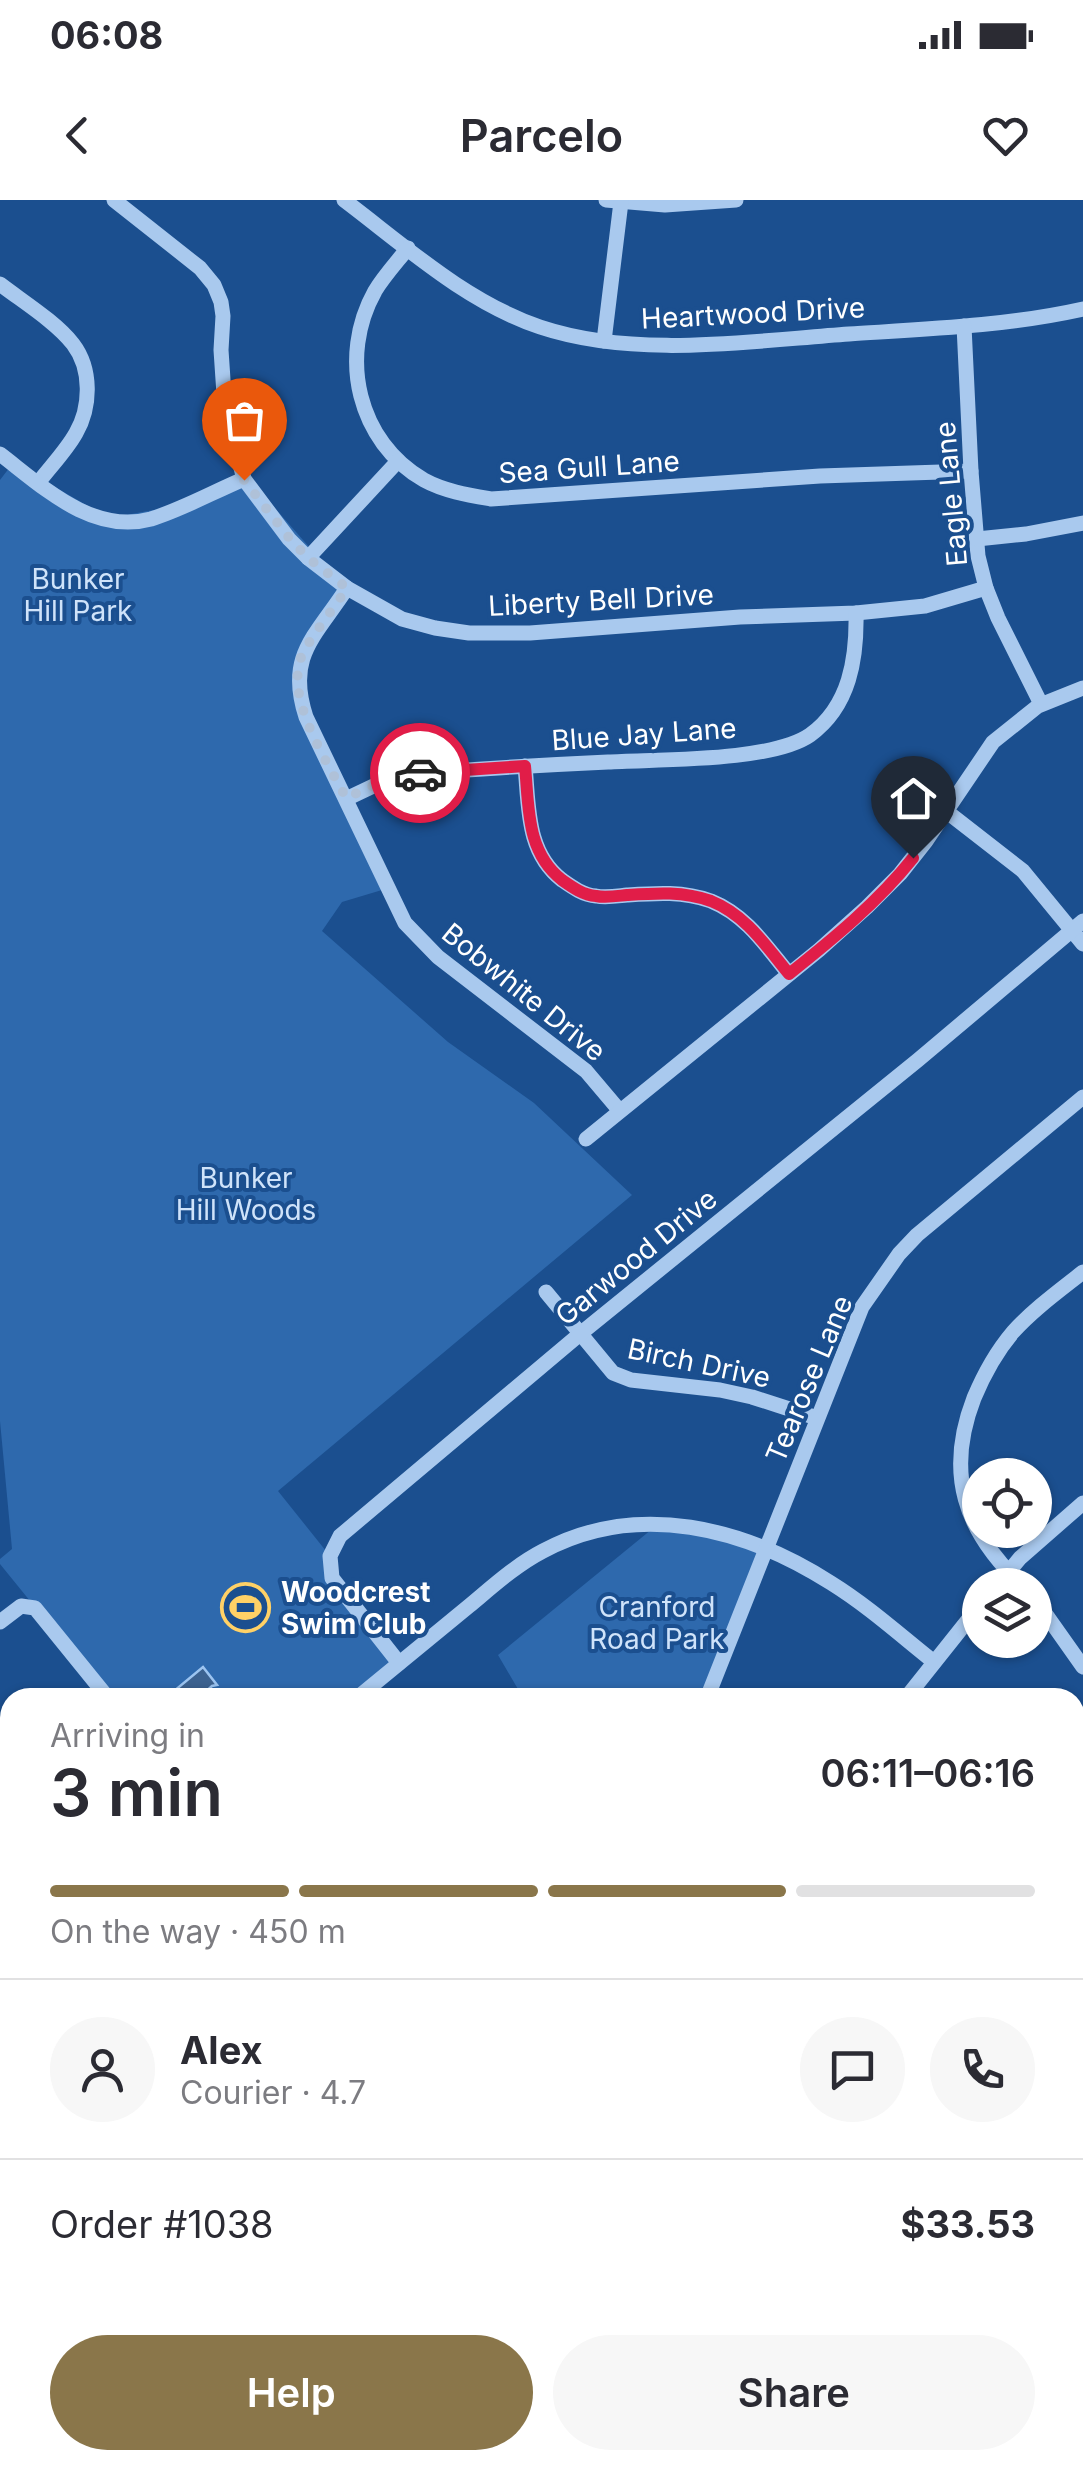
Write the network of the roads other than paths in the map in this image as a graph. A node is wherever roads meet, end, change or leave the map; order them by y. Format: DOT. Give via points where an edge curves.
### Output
graph roads {
  1 [pos="114,200"];
  2 [pos="344,200"];
  3 [pos="736,200"];
  4 [pos="614,201"];
  5 [pos="408,248"];
  6 [pos="0,284"];
  7 [pos="1083,308"];
  8 [pos="964,326"];
  9 [pos="604,341"];
  10 [pos="0,454"];
  11 [pos="398,461"];
  12 [pos="971,472"];
  13 [pos="244,480"];
  14 [pos="38,483"];
  15 [pos="1083,523"];
  16 [pos="977,539"];
  17 [pos="308,558"];
  18 [pos="347,588"];
  19 [pos="986,588"];
  20 [pos="856,613"];
  21 [pos="1083,688"];
  22 [pos="1041,704"];
  23 [pos="525,766"];
  24 [pos="346,798"];
  25 [pos="946,811"];
  26 [pos="1077,925"];
  27 [pos="1083,944"];
  28 [pos="789,974"];
  29 [pos="1083,1096"];
  30 [pos="619,1110"];
  31 [pos="586,1139"];
  32 [pos="1083,1272"];
  33 [pos="546,1292"];
  34 [pos="580,1334"];
  35 [pos="817,1418"];
  36 [pos="1083,1502"];
  37 [pos="767,1549"];
  38 [pos="997,1568"];
  39 [pos="1012,1568"];
  40 [pos="0,1622"];
  41 [pos="1052,1623"];
  42 [pos="962,1627"];
  43 [pos="934,1662"];
  44 [pos="399,1663"];
  45 [pos="1083,1667"];
  46 [pos="100,1688"];
  47 [pos="370,1688"];
  48 [pos="711,1688"];
  49 [pos="914,1688"];
  1 -- 13 [label="street, Liberty Bell Drive" via="200,268 222,302 225,409"];
  2 -- 5 [label="street, Heartwood Drive"];
  3 -- 4 [label="street"];
  4 -- 9 [label="street"];
  5 -- 9 [label="street, Heartwood Drive" via="472,296 521,320"];
  5 -- 11 [label="street, Sea Gull Lane" via="375,292 356,364 362,406"];
  6 -- 14 [label="street" via="72,343 86,376 77,432"];
  7 -- 8 [label="street, Heartwood Drive"];
  8 -- 9 [label="street, Heartwood Drive" via="737,342"];
  8 -- 12 [label="street, Eagle Lane"];
  10 -- 14 [label="street"];
  11 -- 12 [label="street, Sea Gull Lane" via="446,490 491,499"];
  11 -- 17 [label="street"];
  12 -- 16 [label="street, Eagle Lane"];
  13 -- 14 [label="street" via="174,511 124,521 84,513"];
  13 -- 17 [label="street, Liberty Bell Drive"];
  15 -- 16 [label="street"];
  16 -- 19 [label="street, Eagle Lane"];
  17 -- 18 [label="street, Liberty Bell Drive"];
  18 -- 20 [label="street, Liberty Bell Drive" via="402,619 469,633"];
  18 -- 24 [label="street, Bobwhite Drive" via="302,655 298,674 306,717"];
  19 -- 20 [label="street, Liberty Bell Drive" via="924,606"];
  19 -- 22 [label="street, Eagle Lane"];
  20 -- 23 [label="street, Blue Jay Lane" via="857,646 846,688 824,723 796,743 703,757"];
  21 -- 22 [label="street"];
  22 -- 25 [label="street" via="992,742"];
  23 -- 24 [label="street, Blue Jay Lane" via="411,774"];
  23 -- 28 [label="street" via="536,849 556,875 599,897 671,892 714,902 748,924"];
  24 -- 30 [label="street, Bobwhite Drive" via="405,923 438,957 586,1071"];
  25 -- 26 [label="street"];
  25 -- 28 [label="street" via="900,874"];
  26 -- 27 [label="street"];
  26 -- 34 [label="street, Garwood Drive"];
  28 -- 30 [label="street"];
  29 -- 35 [label="street, Tearose Lane" via="898,1254 862,1307"];
  30 -- 31 [label="street"];
  32 -- 38 [label="street" via="1013,1332 984,1374 964,1424 961,1485"];
  33 -- 34 [label="street, Birch Drive"];
  34 -- 35 [label="street, Birch Drive" via="613,1373 631,1380 720,1390"];
  34 -- 44 [label="street, Garwood Drive" via="334,1544 333,1581"];
  35 -- 37 [label="street, Tearose Lane"];
  36 -- 39 [label="street"];
  37 -- 43 [label="street" via="844,1592"];
  37 -- 44 [label="street" via="705,1530 610,1526 520,1564"];
  37 -- 48 [label="street, Tearose Lane"];
  40 -- 46 [label="street" via="32,1606"];
  41 -- 45 [label="street"];
  42 -- 43 [label="street"];
  43 -- 49 [label="street"];
  44 -- 47 [label="street"];
}
